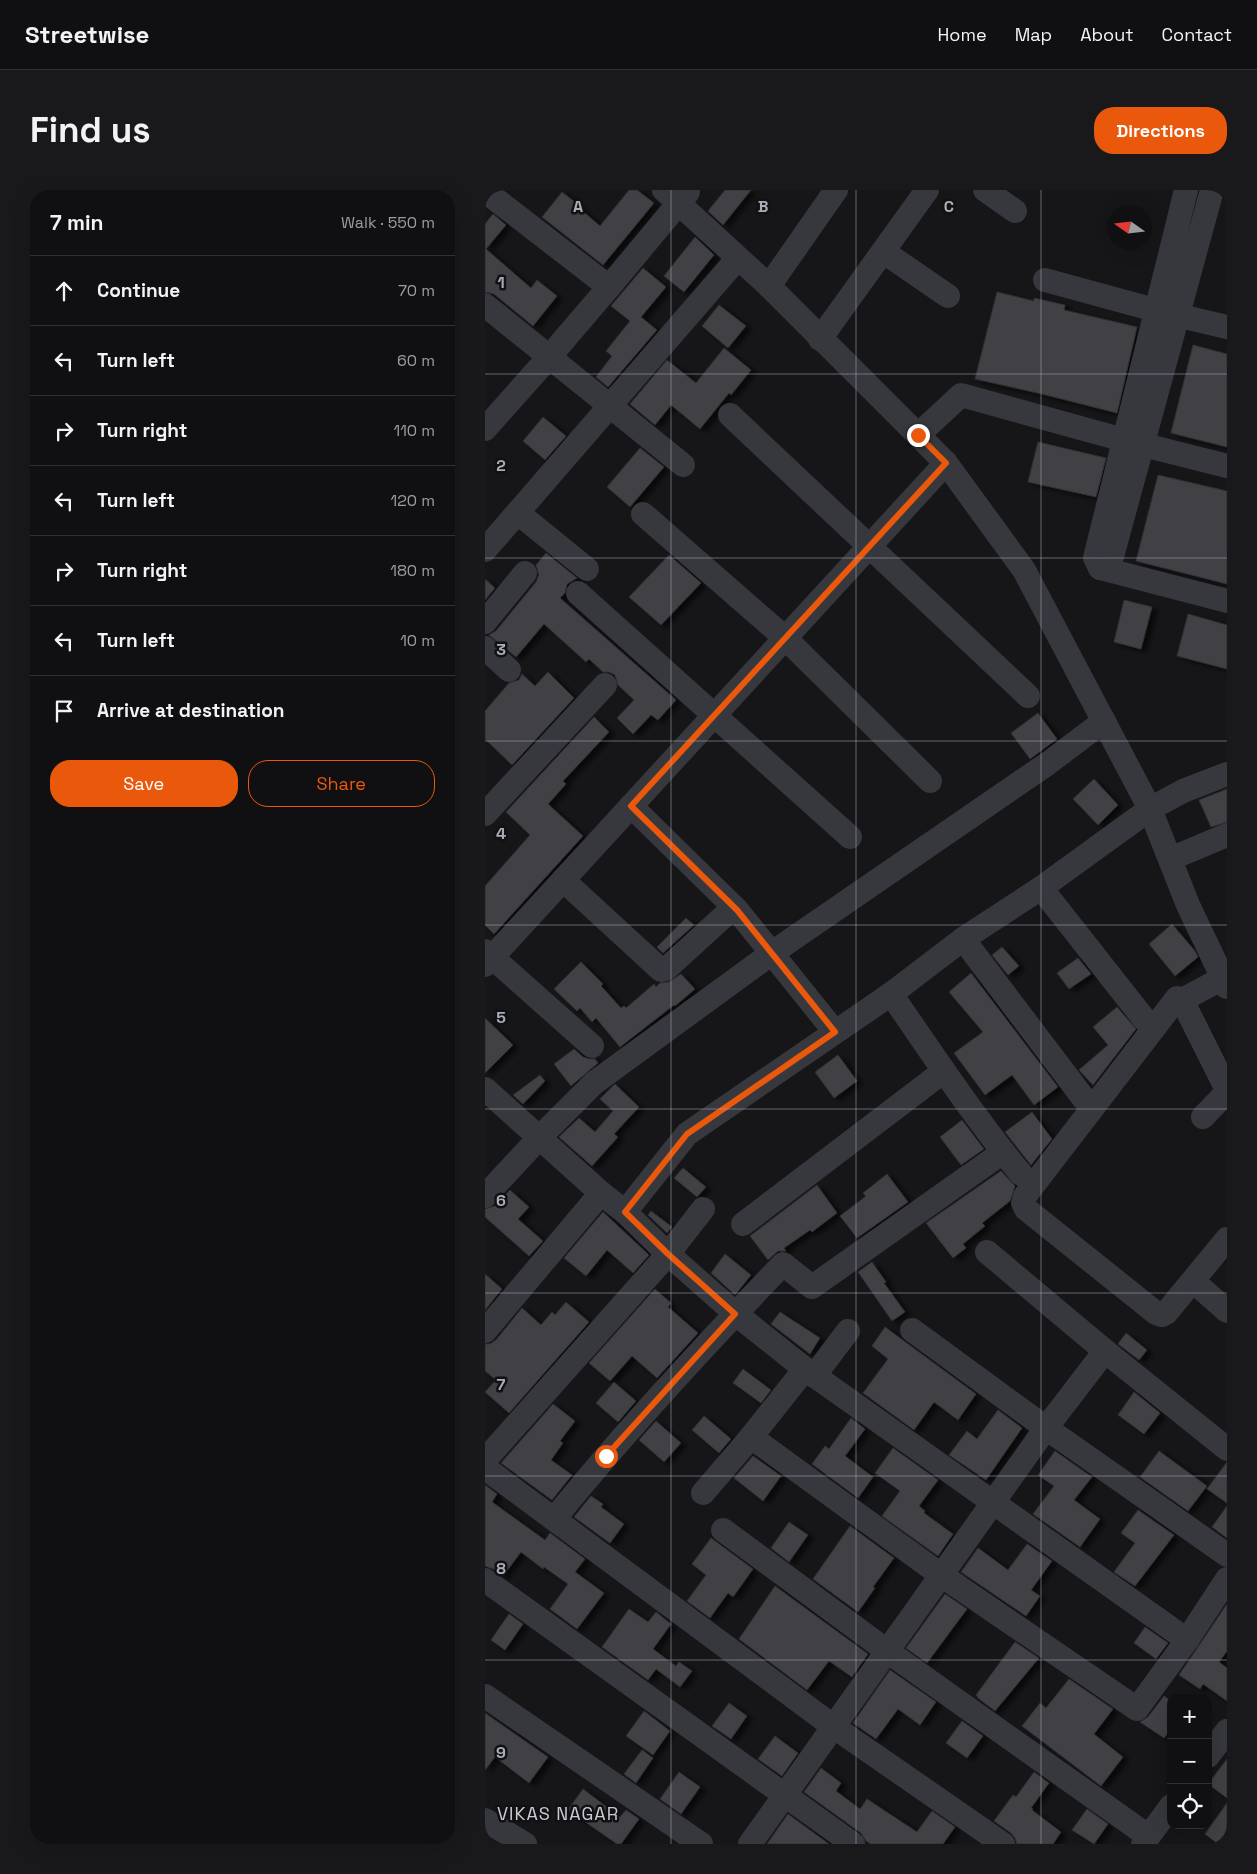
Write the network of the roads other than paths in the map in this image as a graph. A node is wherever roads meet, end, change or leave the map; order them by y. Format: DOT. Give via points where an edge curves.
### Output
graph roads {
  1 [pos="836,190"];
  2 [pos="927,190"];
  3 [pos="985,190"];
  4 [pos="1185,190"];
  5 [pos="1212,190"];
  6 [pos="485,191"];
  7 [pos="678,194"];
  8 [pos="1015,211"];
  9 [pos="884,252"];
  10 [pos="738,258"];
  11 [pos="1045,280"];
  12 [pos="769,286"];
  13 [pos="609,287"];
  14 [pos="948,296"];
  15 [pos="485,305"];
  16 [pos="1167,313"];
  17 [pos="1227,327"];
  18 [pos="820,339"];
  19 [pos="550,356"];
  20 [pos="611,407"];
  21 [pos="730,415"];
  22 [pos="485,429"];
  23 [pos="918,435"];
  24 [pos="1133,443"];
  25 [pos="946,463"];
  26 [pos="683,465"];
  27 [pos="1227,466"];
  28 [pos="518,513"];
  29 [pos="643,514"];
  30 [pos="870,546"];
  31 [pos="485,550"];
  32 [pos="587,569"];
  33 [pos="525,573"];
  34 [pos="578,593"];
  35 [pos="1227,601"];
  36 [pos="485,622"];
  37 [pos="785,638"];
  38 [pos="485,648"];
  39 [pos="509,670"];
  40 [pos="605,686"];
  41 [pos="1028,696"];
  42 [pos="714,716"];
  43 [pos="1104,721"];
  44 [pos="1227,774"];
  45 [pos="930,780"];
  46 [pos="631,806"];
  47 [pos="1150,810"];
  48 [pos="485,814"];
  49 [pos="1227,835"];
  50 [pos="850,837"];
  51 [pos="1171,859"];
  52 [pos="563,880"];
  53 [pos="1041,888"];
  54 [pos="734,907"];
  55 [pos="963,939"];
  56 [pos="772,954"];
  57 [pos="487,958"];
  58 [pos="1225,983"];
  59 [pos="891,994"];
  60 [pos="1182,1000"];
  61 [pos="1144,1019"];
  62 [pos="835,1032"];
  63 [pos="592,1046"];
  64 [pos="944,1071"];
  65 [pos="485,1090"];
  66 [pos="1227,1091"];
  67 [pos="1084,1099"];
  68 [pos="1203,1117"];
  69 [pos="539,1138"];
  70 [pos="1003,1152"];
  71 [pos="1021,1174"];
  72 [pos="601,1194"];
  73 [pos="485,1196"];
  74 [pos="703,1209"];
  75 [pos="625,1212"];
  76 [pos="743,1224"];
  77 [pos="1227,1239"];
  78 [pos="987,1252"];
  79 [pos="668,1254"];
  80 [pos="1201,1288"];
  81 [pos="1227,1311"];
  82 [pos="735,1314"];
  83 [pos="912,1330"];
  84 [pos="485,1331"];
  85 [pos="849,1331"];
  86 [pos="1105,1352"];
  87 [pos="809,1373"];
  88 [pos="1047,1428"];
  89 [pos="751,1437"];
  90 [pos="1227,1449"];
  91 [pos="485,1460"];
  92 [pos="485,1468"];
  93 [pos="703,1492"];
  94 [pos="993,1504"];
  95 [pos="554,1518"];
  96 [pos="723,1530"];
  97 [pos="1227,1555"];
  98 [pos="941,1576"];
  99 [pos="1227,1579"];
  100 [pos="485,1580"];
  101 [pos="1187,1640"];
  102 [pos="887,1651"];
  103 [pos="485,1696"];
  104 [pos="833,1727"];
  105 [pos="1227,1731"];
  106 [pos="1212,1751"];
  107 [pos="784,1796"];
  108 [pos="1167,1811"];
  109 [pos="485,1820"];
  110 [pos="1146,1840"];
  111 [pos="525,1844"];
  112 [pos="701,1844"];
  113 [pos="750,1844"];
  114 [pos="853,1844"];
  115 [pos="1003,1844"];
  1 -- 12 [label="street"];
  2 -- 9 [label="street"];
  3 -- 8 [label="street"];
  4 -- 16 [label="street"];
  5 -- 16 [label="street"];
  6 -- 13 [label="street"];
  7 -- 10 [label="street"];
  7 -- 13 [label="street"];
  9 -- 14 [label="street"];
  9 -- 18 [label="street"];
  10 -- 12 [label="street"];
  10 -- 20 [label="street"];
  11 -- 16 [label="street"];
  12 -- 18 [label="street"];
  13 -- 19 [label="street"];
  15 -- 19 [label="street"];
  16 -- 17 [label="street"];
  16 -- 24 [label="street"];
  18 -- 23 [label="street"];
  19 -- 20 [label="street"];
  19 -- 22 [label="street"];
  20 -- 26 [label="street"];
  20 -- 28 [label="street"];
  21 -- 30 [label="street"];
  23 -- 24 [label="street" via="961,395"];
  23 -- 25 [label="street"];
  24 -- 27 [label="street"];
  24 -- 35 [label="street" via="1095,558 1100,568"];
  25 -- 30 [label="street"];
  25 -- 43 [label="street" via="1024,570"];
  28 -- 31 [label="street"];
  28 -- 32 [label="street"];
  29 -- 37 [label="street"];
  30 -- 37 [label="street"];
  30 -- 41 [label="street"];
  33 -- 36 [label="street"];
  34 -- 42 [label="street"];
  37 -- 42 [label="street"];
  37 -- 45 [label="street"];
  38 -- 39 [label="street"];
  40 -- 48 [label="street"];
  42 -- 46 [label="street"];
  42 -- 50 [label="street"];
  43 -- 47 [label="street"];
  43 -- 56 [label="street"];
  44 -- 47 [label="street" via="1183,791"];
  46 -- 52 [label="street"];
  46 -- 54 [label="street"];
  47 -- 51 [label="street"];
  47 -- 53 [label="street"];
  49 -- 51 [label="street"];
  51 -- 58 [label="street" via="1188,905"];
  52 -- 54 [label="street" via="661,970 666,969"];
  52 -- 57 [label="street"];
  53 -- 55 [label="street"];
  53 -- 61 [label="street"];
  54 -- 56 [label="street"];
  55 -- 59 [label="street"];
  55 -- 67 [label="street"];
  56 -- 62 [label="street"];
  56 -- 69 [label="street" via="594,1083"];
  57 -- 63 [label="street"];
  58 -- 60 [label="street"];
  59 -- 62 [label="street"];
  59 -- 64 [label="street"];
  60 -- 66 [label="street"];
  60 -- 77 [label="street" via="1174,999 1025,1196 1023,1203 1026,1209 1162,1315"];
  62 -- 75 [label="street" via="687,1134"];
  64 -- 70 [label="street"];
  64 -- 76 [label="street"];
  65 -- 69 [label="street"];
  66 -- 68 [label="street"];
  69 -- 72 [label="street"];
  69 -- 73 [label="street"];
  70 -- 71 [label="street"];
  70 -- 82 [label="street" via="813,1287 783,1264"];
  72 -- 75 [label="street"];
  72 -- 84 [label="street"];
  74 -- 79 [label="street"];
  75 -- 79 [label="street"];
  78 -- 86 [label="street"];
  79 -- 82 [label="street"];
  79 -- 91 [label="street"];
  80 -- 81 [label="street"];
  82 -- 87 [label="street"];
  82 -- 95 [label="street"];
  83 -- 88 [label="street"];
  85 -- 87 [label="street"];
  86 -- 88 [label="street"];
  86 -- 90 [label="street"];
  87 -- 89 [label="street"];
  87 -- 94 [label="street"];
  88 -- 94 [label="street"];
  88 -- 97 [label="street"];
  89 -- 93 [label="street"];
  89 -- 98 [label="street"];
  92 -- 95 [label="street"];
  94 -- 98 [label="street"];
  94 -- 101 [label="street"];
  95 -- 104 [label="street"];
  96 -- 102 [label="street"];
  98 -- 101 [label="street" via="1137,1709"];
  98 -- 102 [label="street"];
  99 -- 101 [label="street"];
  100 -- 107 [label="street"];
  102 -- 104 [label="street"];
  102 -- 110 [label="street"];
  103 -- 112 [label="street"];
  104 -- 107 [label="street"];
  104 -- 115 [label="street"];
  105 -- 106 [label="street"];
  107 -- 113 [label="street"];
  107 -- 114 [label="street"];
  108 -- 110 [label="street"];
  109 -- 111 [label="street"];
}
